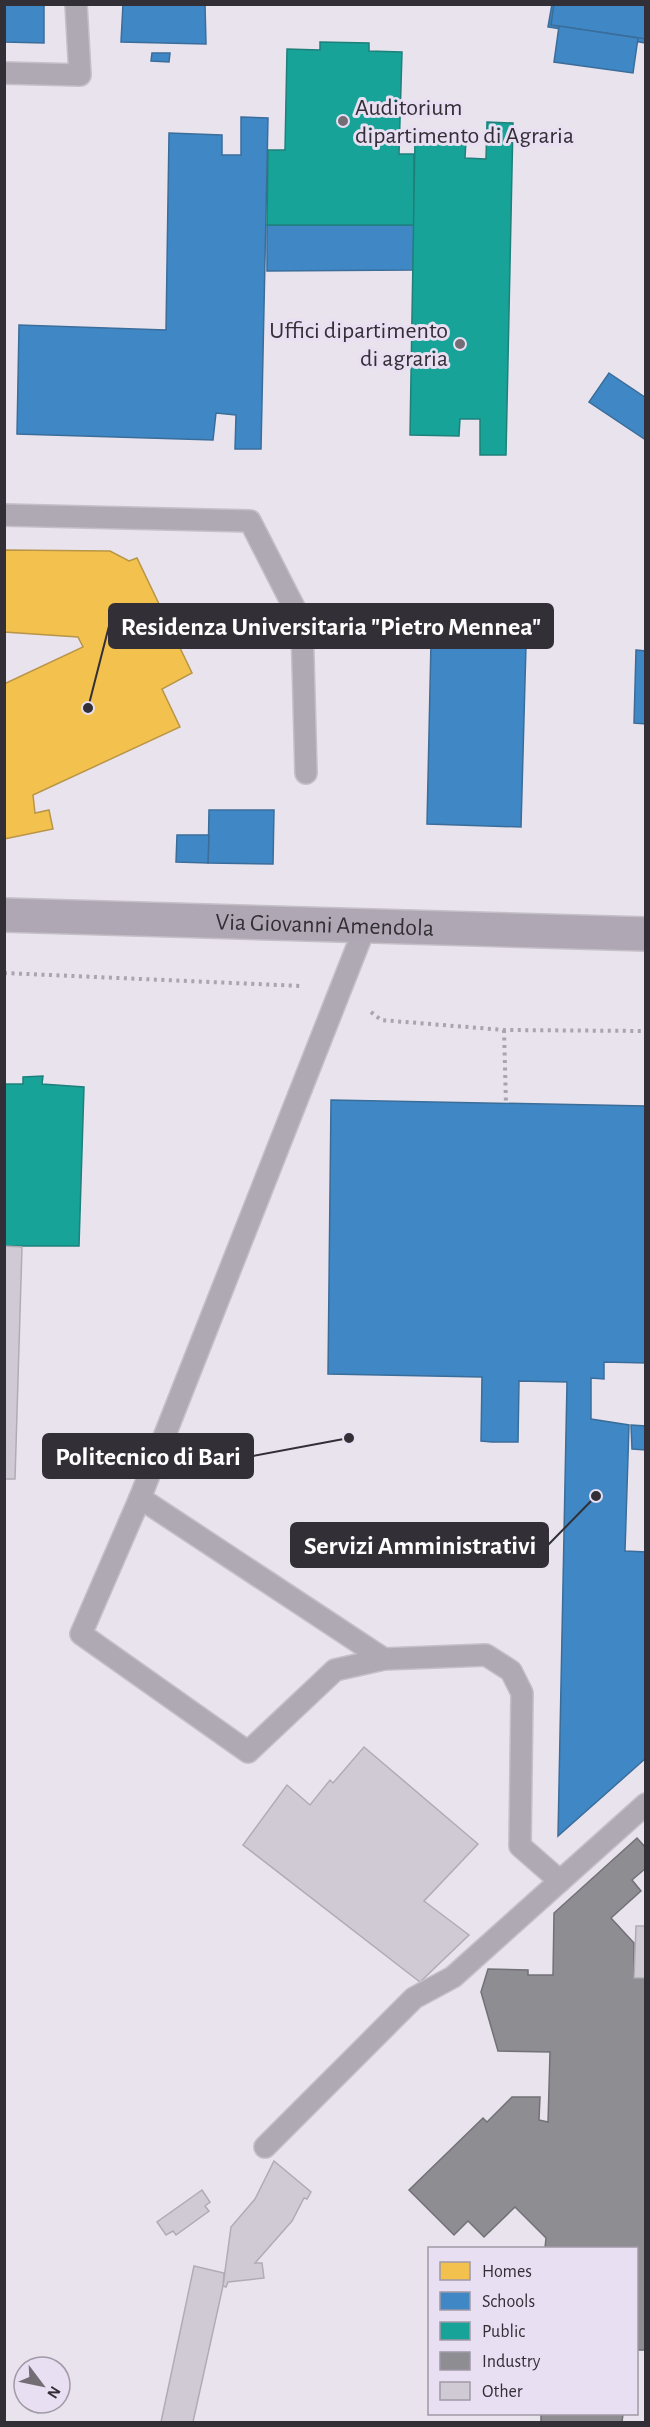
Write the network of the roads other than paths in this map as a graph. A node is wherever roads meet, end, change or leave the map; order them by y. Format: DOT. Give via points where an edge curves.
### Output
graph roads {
  1 [pos="76,4"];
  2 [pos="4,73"];
  3 [pos="4,515"];
  4 [pos="306,773"];
  5 [pos="4,915"];
  6 [pos="365,927"];
  7 [pos="645,934"];
  8 [pos="140,1498"];
  9 [pos="384,1659"];
  10 [pos="645,1804"];
  11 [pos="560,1881"];
  12 [pos="265,2147"];
  1 -- 2 [label="lane" via="80,75"];
  3 -- 4 [label="lane" via="250,521 302,623"];
  5 -- 6 [label="main road, Via Giovanni Amendola"];
  6 -- 7 [label="main road, Via Giovanni Amendola"];
  6 -- 8 [label="lane"];
  8 -- 9 [label="lane"];
  8 -- 9 [label="lane" via="81,1634 248,1752 335,1670"];
  9 -- 11 [label="lane" via="486,1655 511,1671 522,1693 520,1846"];
  10 -- 11 [label="lane"];
  11 -- 12 [label="lane" via="453,1977 414,1998"];
}
